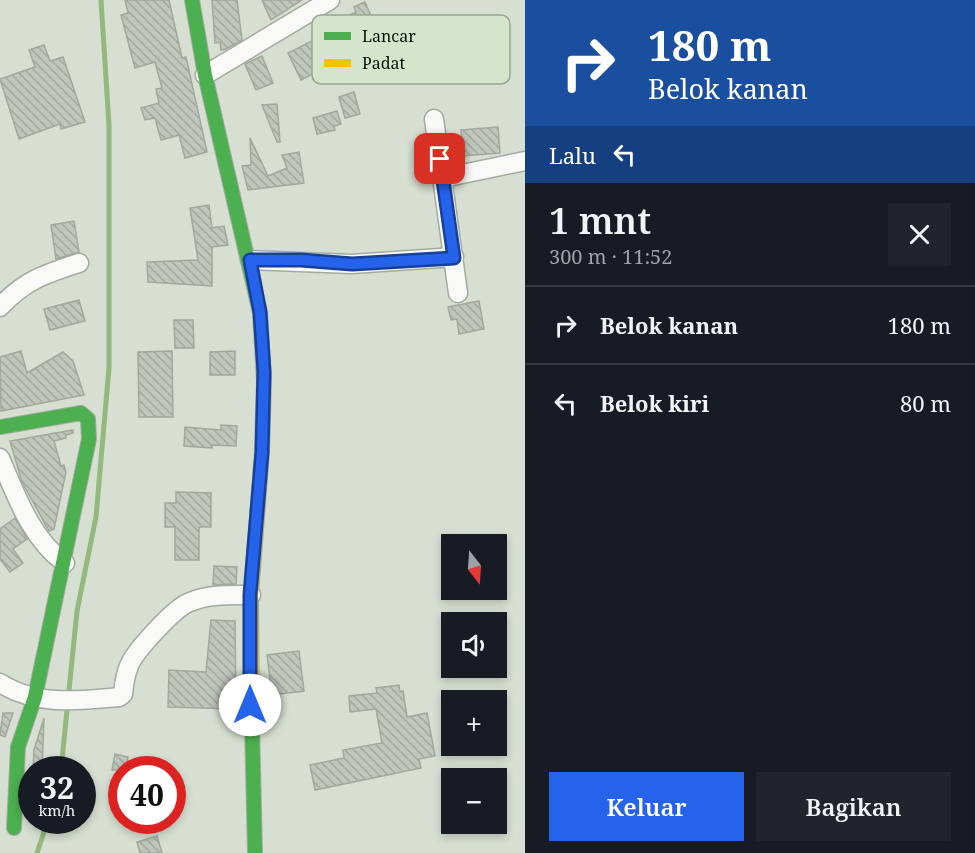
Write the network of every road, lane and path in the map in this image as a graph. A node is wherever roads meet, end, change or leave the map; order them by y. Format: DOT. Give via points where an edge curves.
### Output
graph roads {
  1 [pos="192,0"];
  2 [pos="330,0"];
  3 [pos="205,75"];
  4 [pos="434,119"];
  5 [pos="525,161"];
  6 [pos="443,178"];
  7 [pos="454,258"];
  8 [pos="250,260"];
  9 [pos="79,263"];
  10 [pos="458,293"];
  11 [pos="0,307"];
  12 [pos="0,427"];
  13 [pos="0,458"];
  14 [pos="62,571"];
  15 [pos="250,595"];
  16 [pos="0,683"];
  17 [pos="44,699"];
  18 [pos="14,828"];
  19 [pos="255,853"];
  1 -- 3 [label="street"];
  2 -- 3 [label="street"];
  3 -- 8 [label="street"];
  4 -- 6 [label="street"];
  5 -- 6 [label="street"];
  6 -- 7 [label="street"];
  7 -- 8 [label="street" via="352,264"];
  7 -- 10 [label="street"];
  8 -- 15 [label="street" via="260,312 264,371 262,452"];
  9 -- 11 [label="street" via="24,284"];
  12 -- 14 [label="street" via="81,413 88,419 89,439"];
  13 -- 14 [label="street" via="36,533"];
  14 -- 17 [label="street"];
  15 -- 17 [label="street" via="218,596 180,606 129,664 123,694"];
  15 -- 19 [label="street"];
  16 -- 17 [label="street" via="15,692"];
  17 -- 18 [label="street" via="18,747"];
}
